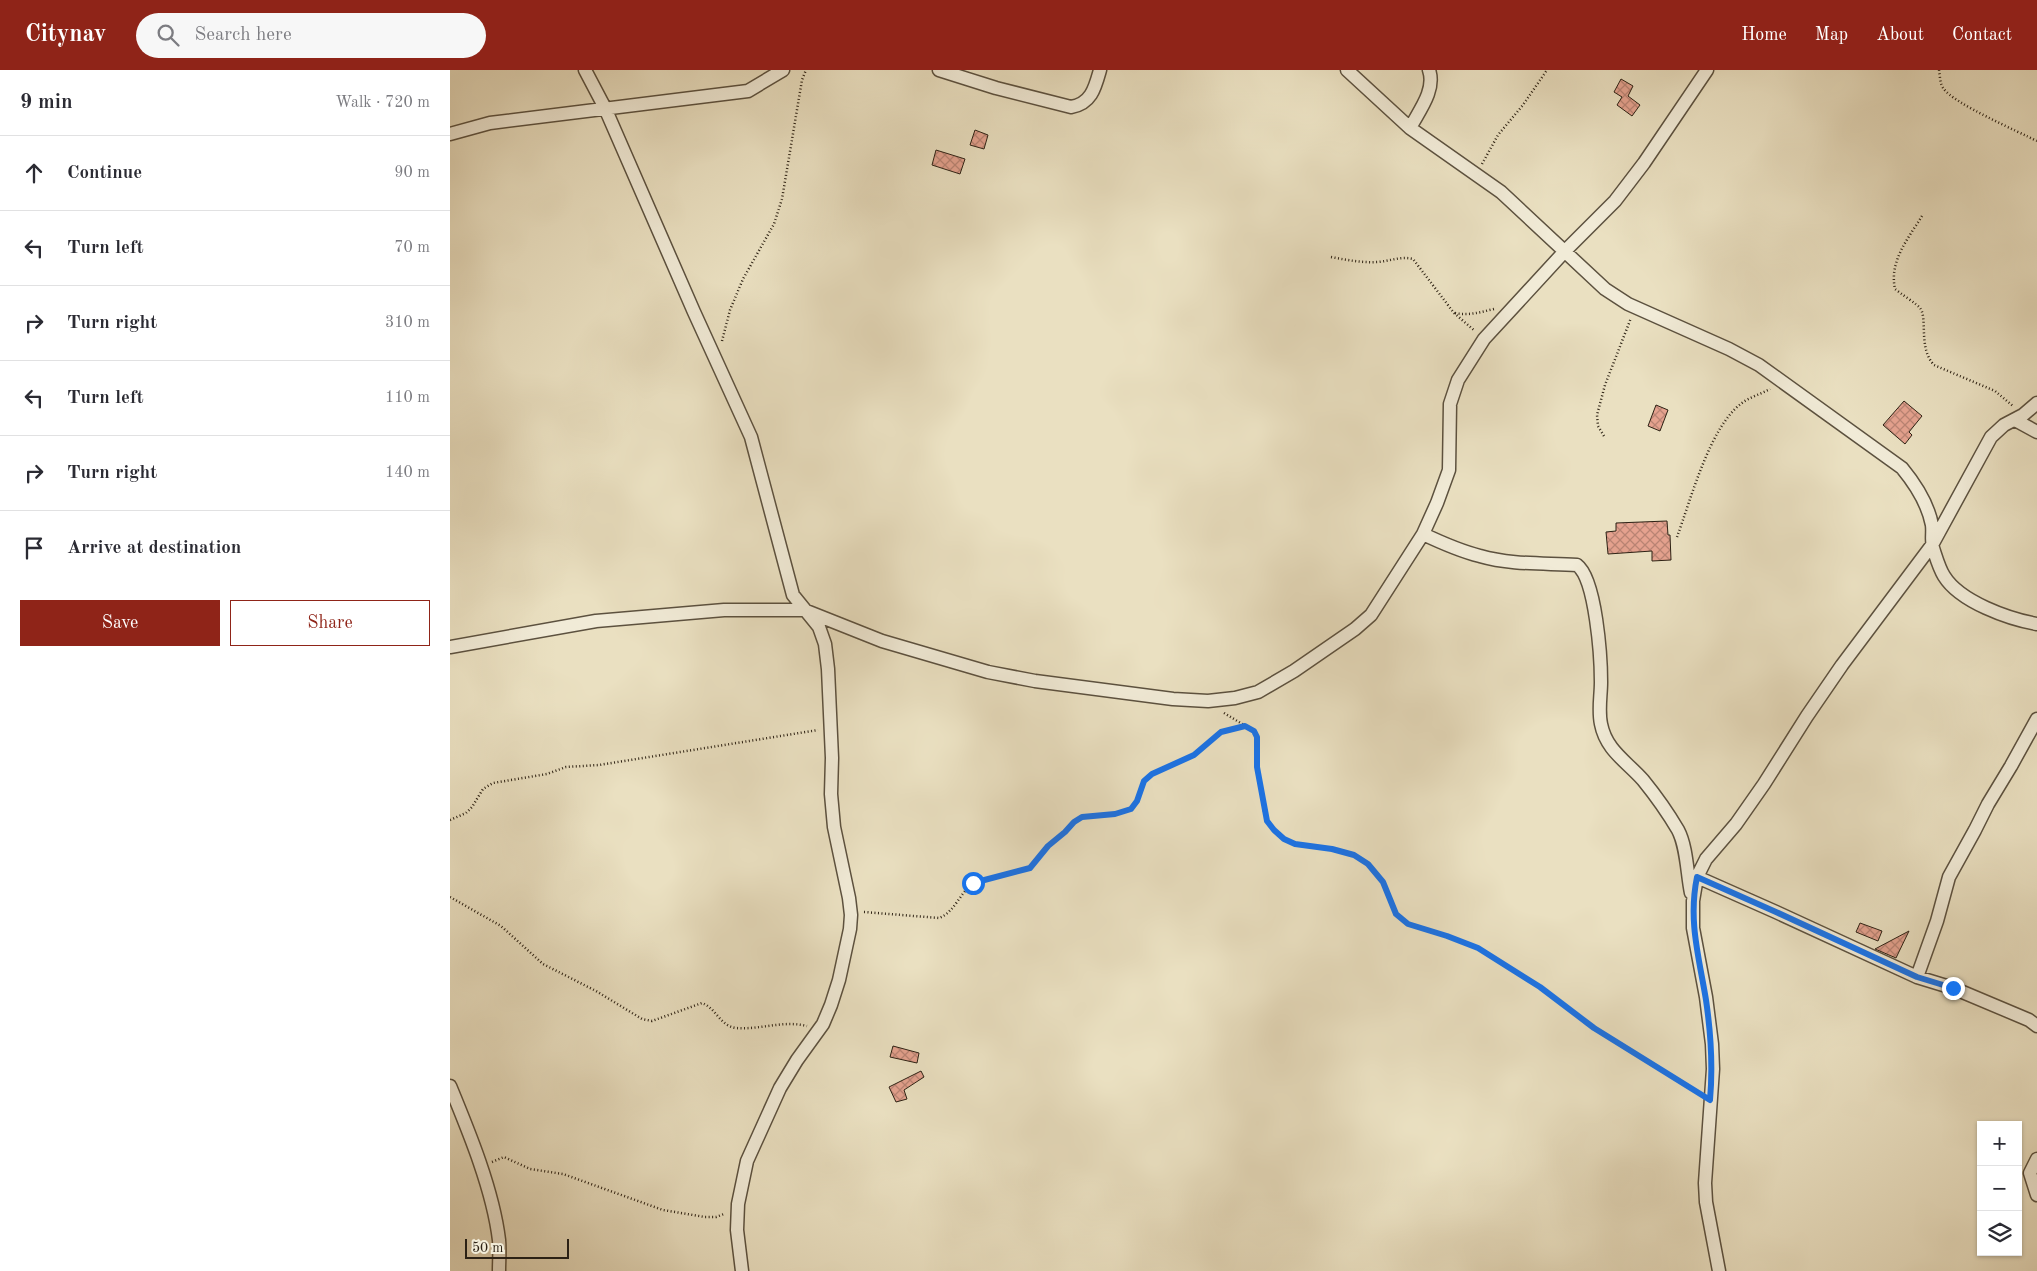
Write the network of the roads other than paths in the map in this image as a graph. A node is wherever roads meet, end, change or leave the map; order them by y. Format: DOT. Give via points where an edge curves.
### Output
graph roads {
  1 [pos="585,70"];
  2 [pos="783,70"];
  3 [pos="940,70"];
  4 [pos="1100,70"];
  5 [pos="1347,70"];
  6 [pos="1429,70"];
  7 [pos="1707,70"];
  8 [pos="605,108"];
  9 [pos="1410,128"];
  10 [pos="450,134"];
  11 [pos="1565,251"];
  12 [pos="2037,403"];
  13 [pos="2019,418"];
  14 [pos="2037,432"];
  15 [pos="1423,534"];
  16 [pos="1932,545"];
  17 [pos="804,610"];
  18 [pos="2037,624"];
  19 [pos="450,647"];
  20 [pos="2037,719"];
  21 [pos="1697,877"];
  22 [pos="1693,901"];
  23 [pos="1917,977"];
  24 [pos="2036,1022"];
  25 [pos="450,1086"];
  26 [pos="2037,1159"];
  27 [pos="2037,1195"];
  28 [pos="499,1271"];
  29 [pos="742,1271"];
  30 [pos="1719,1271"];
  1 -- 8 [label="street"];
  2 -- 8 [label="street" via="748,91"];
  3 -- 4 [label="street" via="1005,91 1071,107 1081,105 1090,97"];
  5 -- 9 [label="street"];
  6 -- 9 [label="street" via="1430,90"];
  7 -- 11 [label="street" via="1615,200"];
  8 -- 10 [label="street" via="490,123"];
  8 -- 17 [label="street" via="751,437 793,595"];
  9 -- 11 [label="street" via="1501,192"];
  11 -- 15 [label="street" via="1484,339 1454,389 1450,404 1449,470"];
  11 -- 16 [label="street" via="1605,289 1759,365 1902,468 1928,509"];
  12 -- 13 [label="street"];
  13 -- 14 [label="street"];
  13 -- 16 [label="street" via="2004,425 1991,437"];
  15 -- 17 [label="street" via="1371,615 1355,629 1294,672 1258,692 1235,698 1173,700 988,672 882,641"];
  15 -- 22 [label="street" via="1482,557 1577,565 1582,569 1596,622 1601,664 1599,716 1604,738 1644,781 1679,833"];
  16 -- 18 [label="street" via="1945,577 1954,588 2000,614"];
  16 -- 21 [label="street" via="1842,665 1764,784 1706,859"];
  17 -- 19 [label="street" via="724,610 596,621"];
  17 -- 29 [label="street" via="819,627 824,644 831,726 831,794 851,911 850,930 831,1005 818,1032 780,1088 747,1161 738,1204 737,1230"];
  20 -- 23 [label="street" via="1948,878"];
  21 -- 22 [label="street"];
  21 -- 23 [label="street"];
  22 -- 30 [label="street" via="1693,928 1712,1044 1705,1183"];
  23 -- 24 [label="street"];
  25 -- 28 [label="street" via="481,1169 499,1240"];
  26 -- 27 [label="street" via="2030,1173"];
}
